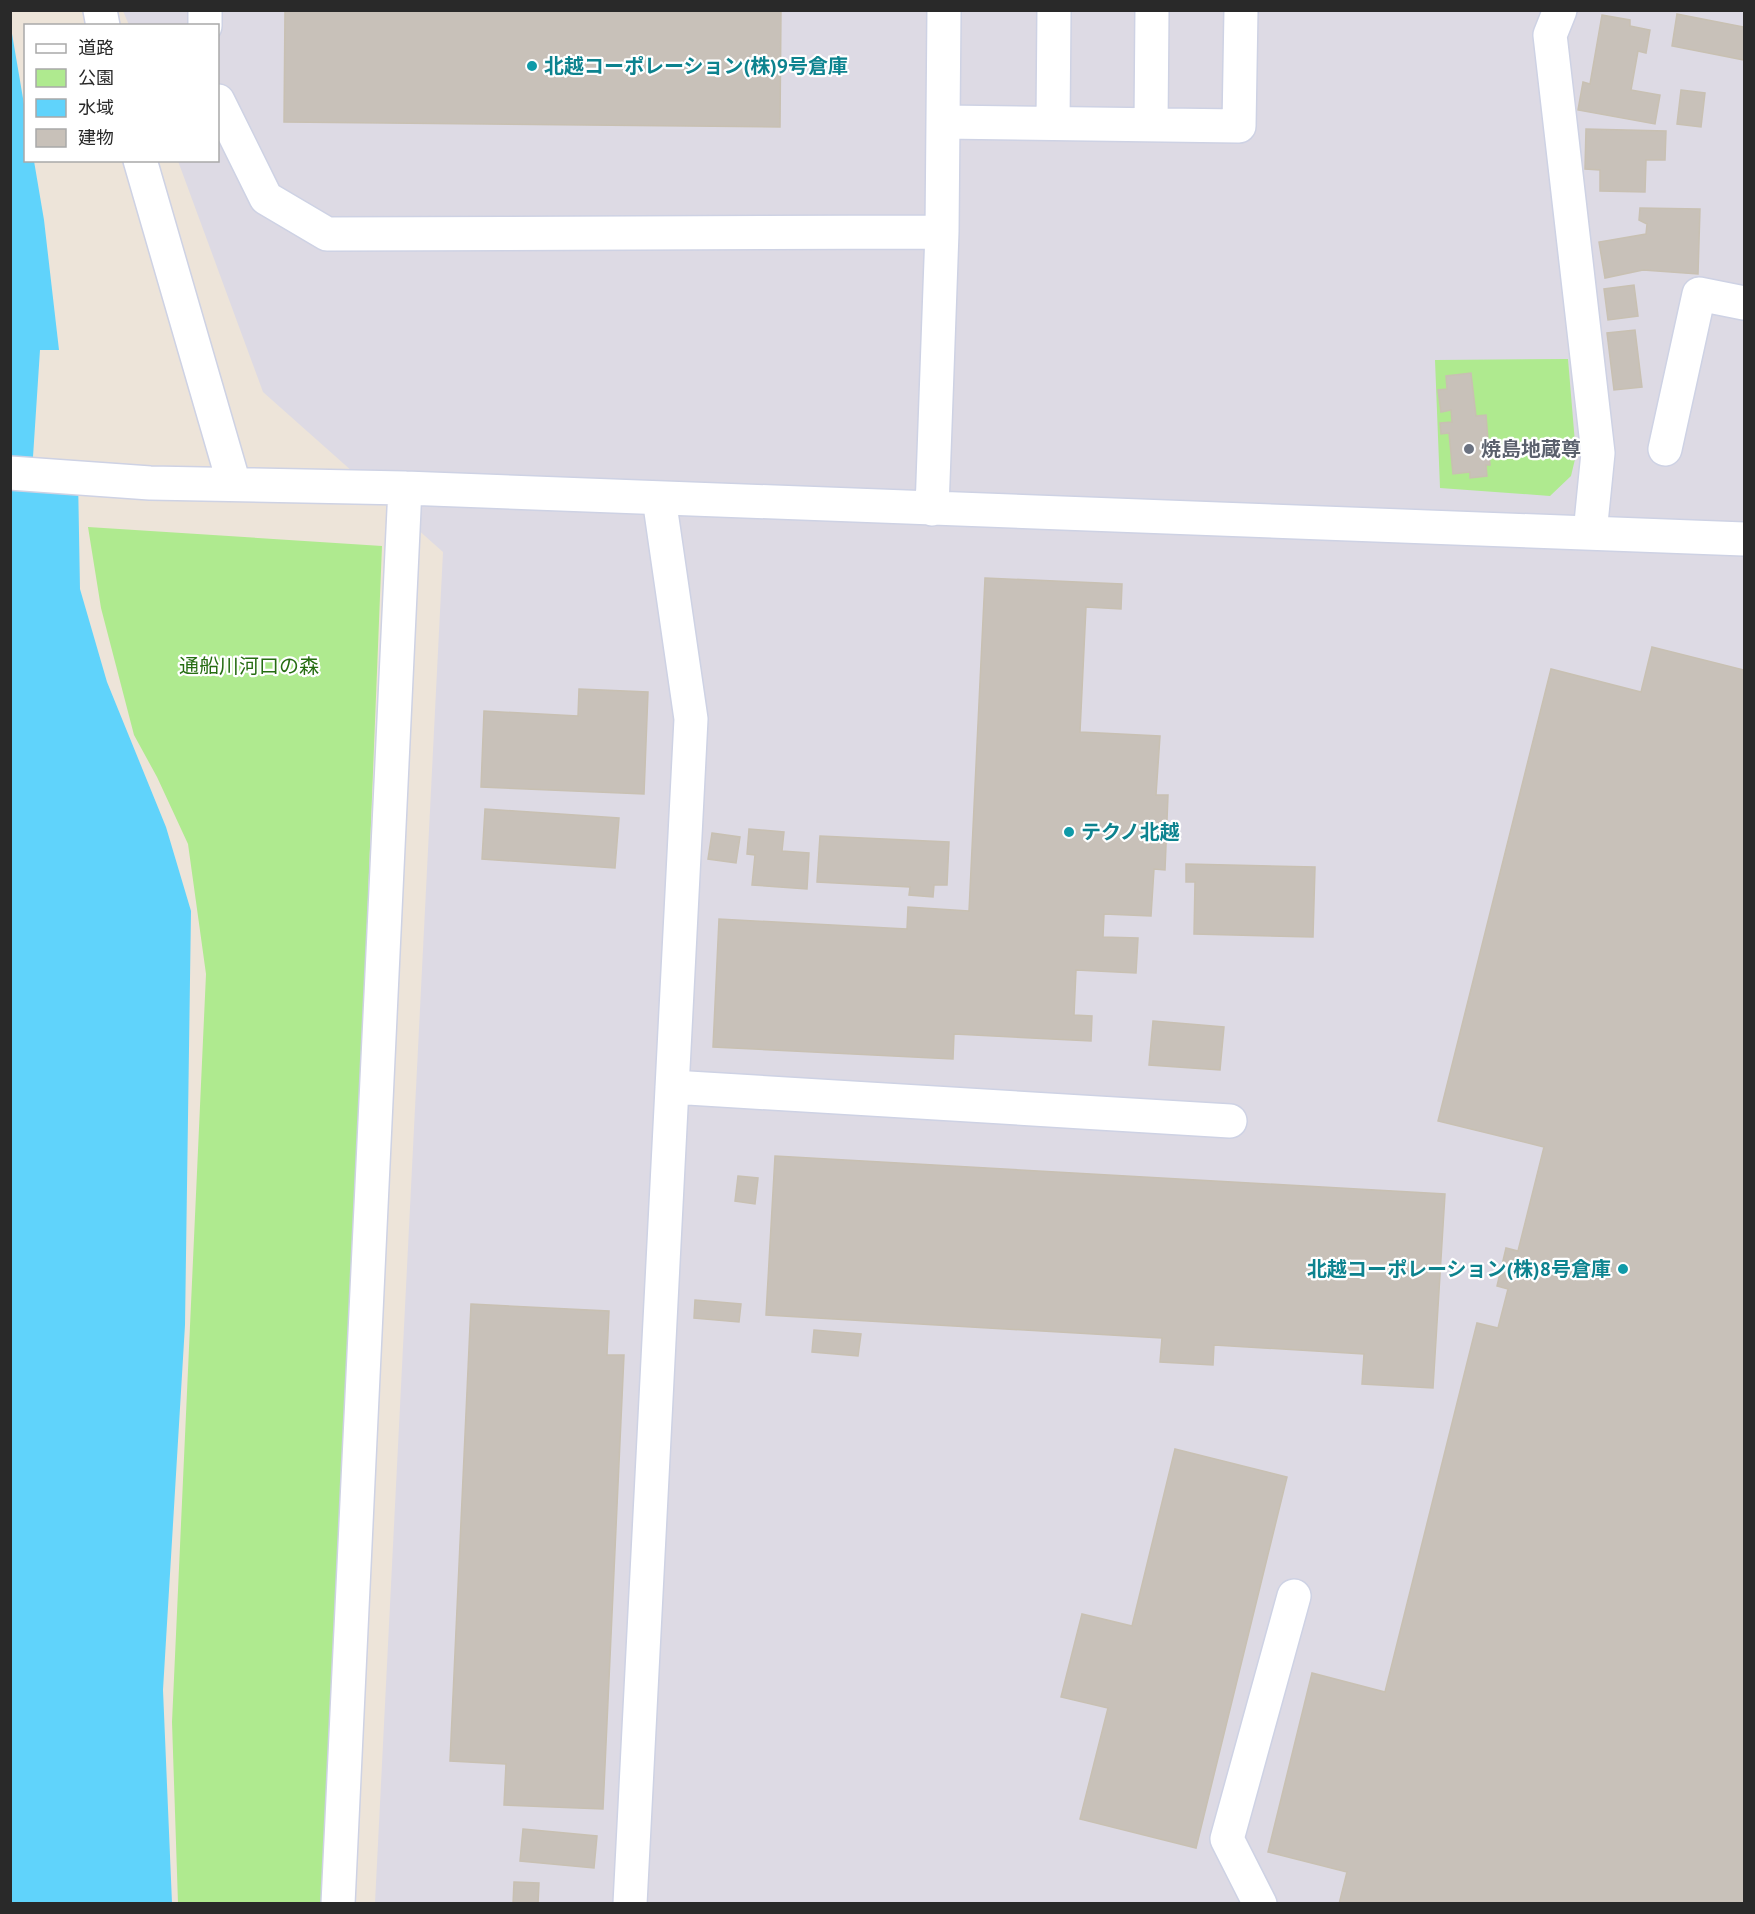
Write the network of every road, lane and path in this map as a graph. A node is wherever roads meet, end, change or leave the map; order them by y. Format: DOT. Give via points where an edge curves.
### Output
graph roads {
  1 [pos="944,10"];
  2 [pos="1054,10"];
  3 [pos="1152,10"];
  4 [pos="1241,10"];
  5 [pos="1560,10"];
  6 [pos="219,103"];
  7 [pos="943,122"];
  8 [pos="1053,123"];
  9 [pos="1151,125"];
  10 [pos="141,162"];
  11 [pos="942,232"];
  12 [pos="1744,303"];
  13 [pos="1665,449"];
  14 [pos="10,473"];
  15 [pos="234,484"];
  16 [pos="405,488"];
  17 [pos="659,498"];
  18 [pos="932,509"];
  19 [pos="1590,533"];
  20 [pos="1744,538"];
  21 [pos="672,1087"];
  22 [pos="1230,1121"];
  23 [pos="1294,1596"];
  24 [pos="338,1904"];
  25 [pos="630,1904"];
  26 [pos="1260,1904"];
  1 -- 7 [label="street"];
  2 -- 8 [label="street"];
  3 -- 9 [label="street"];
  4 -- 9 [label="street" via="1239,126"];
  5 -- 19 [label="street" via="1550,34 1598,453"];
  6 -- 11 [label="street" via="266,198 327,234"];
  7 -- 8 [label="street"];
  7 -- 11 [label="street"];
  8 -- 9 [label="street"];
  10 -- 15 [label="street"];
  11 -- 18 [label="street"];
  12 -- 13 [label="street" via="1699,294"];
  14 -- 15 [label="street" via="150,483"];
  15 -- 16 [label="street"];
  16 -- 17 [label="street"];
  16 -- 24 [label="street"];
  17 -- 18 [label="street"];
  17 -- 21 [label="street" via="691,719"];
  18 -- 19 [label="street"];
  19 -- 20 [label="street"];
  21 -- 22 [label="street"];
  21 -- 25 [label="street"];
  23 -- 26 [label="street" via="1227,1839"];
}
